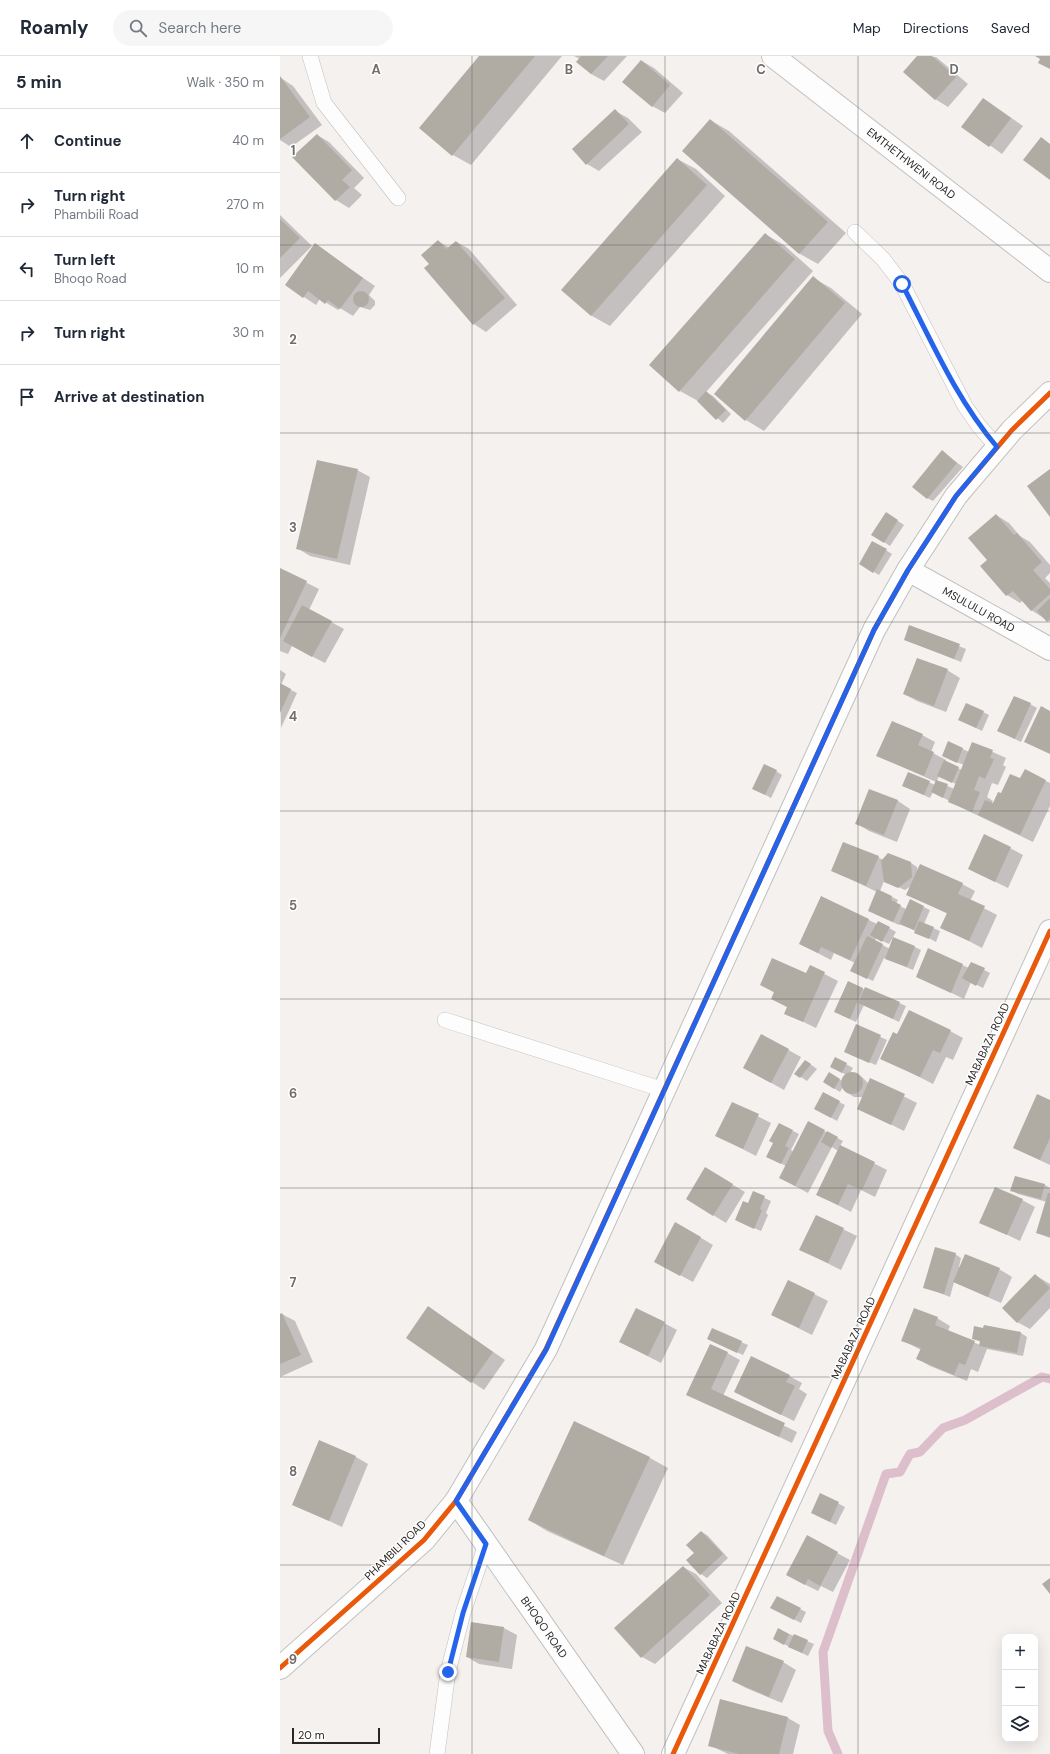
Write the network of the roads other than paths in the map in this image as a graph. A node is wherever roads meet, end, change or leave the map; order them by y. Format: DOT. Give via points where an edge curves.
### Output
graph roads {
  1 [pos="310,56"];
  2 [pos="773,56"];
  3 [pos="398,198"];
  4 [pos="855,232"];
  5 [pos="1050,270"];
  6 [pos="1050,394"];
  7 [pos="997,447"];
  8 [pos="908,570"];
  9 [pos="1050,649"];
  10 [pos="1050,931"];
  11 [pos="446,1020"];
  12 [pos="664,1090"];
  13 [pos="456,1501"];
  14 [pos="486,1544"];
  15 [pos="280,1668"];
  16 [pos="437,1754"];
  17 [pos="632,1754"];
  18 [pos="673,1754"];
  1 -- 3 [label="lane" via="324,103"];
  2 -- 5 [label="street, EMTHETHWENI ROAD"];
  4 -- 7 [label="lane" via="883,259 902,284 965,406"];
  6 -- 7 [label="street, PHAMBILI ROAD"];
  7 -- 8 [label="street, PHAMBILI ROAD" via="956,496"];
  8 -- 9 [label="street, MSULULU ROAD"];
  8 -- 12 [label="street, PHAMBILI ROAD" via="874,630"];
  10 -- 18 [label="street, MABABAZA ROAD"];
  11 -- 12 [label="lane"];
  12 -- 13 [label="street, PHAMBILI ROAD" via="546,1350"];
  13 -- 14 [label="street, BHOQO ROAD"];
  13 -- 15 [label="street, PHAMBILI ROAD" via="424,1540"];
  14 -- 16 [label="lane" via="463,1613 448,1672"];
  14 -- 17 [label="street, BHOQO ROAD"];
}
